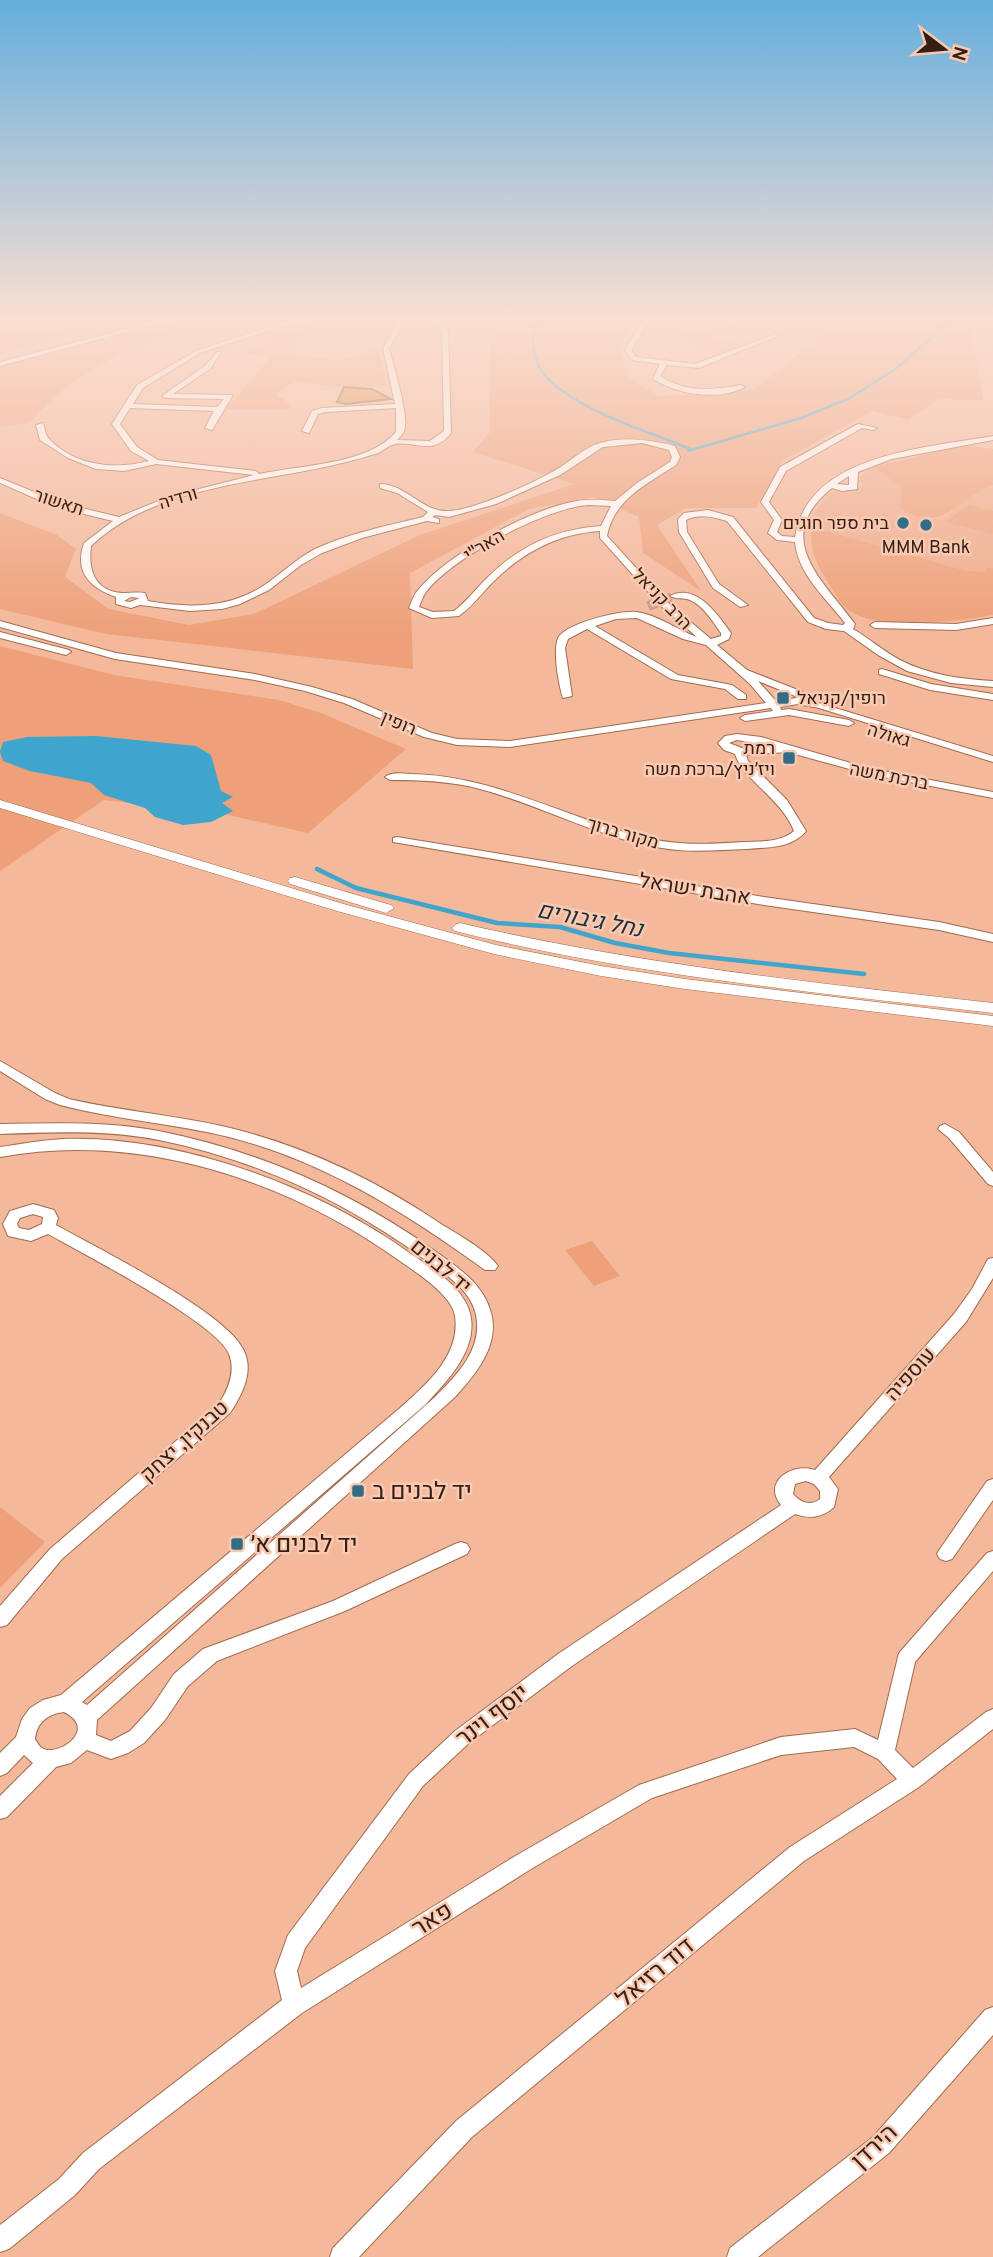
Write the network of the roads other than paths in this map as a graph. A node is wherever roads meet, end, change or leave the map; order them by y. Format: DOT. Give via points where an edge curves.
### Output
graph roads {
  1 [pos="40,425"];
  2 [pos="117,425"];
  3 [pos="210,425"];
  4 [pos="309,425"];
  5 [pos="402,425"];
  6 [pos="447,425"];
  7 [pos="209,428"];
  8 [pos="873,428"];
  9 [pos="306,431"];
  10 [pos="993,441"];
  11 [pos="394,442"];
  12 [pos="156,462"];
  13 [pos="854,471"];
  14 [pos="268,474"];
  15 [pos="0,480"];
  16 [pos="837,485"];
  17 [pos="383,486"];
  18 [pos="616,504"];
  19 [pos="430,515"];
  20 [pos="120,520"];
  21 [pos="603,528"];
  22 [pos="798,540"];
  23 [pos="675,596"];
  24 [pos="743,604"];
  25 [pos="993,621"];
  26 [pos="0,624"];
  27 [pos="587,625"];
  28 [pos="855,626"];
  29 [pos="876,630"];
  30 [pos="0,635"];
  31 [pos="706,643"];
  32 [pos="731,665"];
  33 [pos="882,673"];
  34 [pos="993,678"];
  35 [pos="993,684"];
  36 [pos="785,687"];
  37 [pos="763,693"];
  38 [pos="567,696"];
  39 [pos="993,696"];
  40 [pos="742,698"];
  41 [pos="805,702"];
  42 [pos="769,704"];
  43 [pos="751,713"];
  44 [pos="787,713"];
  45 [pos="615,734"];
  46 [pos="753,744"];
  47 [pos="740,753"];
  48 [pos="993,761"];
  49 [pos="390,778"];
  50 [pos="0,793"];
  51 [pos="993,795"];
  52 [pos="0,804"];
  53 [pos="397,840"];
  54 [pos="993,938"];
  55 [pos="993,1009"];
  56 [pos="993,1021"];
  57 [pos="0,1065"];
  58 [pos="0,1127"];
  59 [pos="945,1129"];
  60 [pos="0,1152"];
  61 [pos="993,1181"];
  62 [pos="5,1225"];
  63 [pos="48,1227"];
  64 [pos="993,1263"];
  65 [pos="490,1266"];
  66 [pos="817,1478"];
  67 [pos="993,1486"];
  68 [pos="793,1506"];
  69 [pos="461,1549"];
  70 [pos="946,1554"];
  71 [pos="993,1558"];
  72 [pos="0,1619"];
  73 [pos="66,1703"];
  74 [pos="87,1717"];
  75 [pos="993,1718"];
  76 [pos="25,1741"];
  77 [pos="85,1741"];
  78 [pos="885,1753"];
  79 [pos="50,1759"];
  80 [pos="0,1767"];
  81 [pos="912,1781"];
  82 [pos="0,1810"];
  83 [pos="294,2005"];
  84 [pos="993,2018"];
  85 [pos="0,2240"];
  86 [pos="342,2257"];
  87 [pos="739,2257"];
  1 -- 12 [label="street" via="43,438 87,465 124,471"];
  2 -- 12 [label="street" via="134,449"];
  3 -- 7 [label="street"];
  4 -- 9 [label="street"];
  5 -- 11 [label="street"];
  6 -- 11 [label="street" via="443,438 435,443"];
  8 -- 22 [label="street" via="860,426 781,472 765,502 778,520 772,533"];
  10 -- 13 [label="street" via="898,455"];
  11 -- 14 [label="street, ורדיה" via="335,462"];
  12 -- 14 [label="street"];
  13 -- 16 [label="street"];
  13 -- 16 [label="street" via="854,487"];
  14 -- 20 [label="street, ורדיה" via="174,498"];
  15 -- 20 [label="street, תאשור" via="58,505"];
  16 -- 22 [label="street" via="813,502"];
  17 -- 19 [label="street" via="400,491"];
  18 -- 19 [label="street" via="673,463 676,452 642,441 601,445 540,482 493,502 449,514 446,520"];
  18 -- 21 [label="street"];
  18 -- 21 [label="street, האר\"י" via="575,504 523,522 447,567 421,590 414,608 432,615 456,614 532,546 569,530"];
  19 -- 20 [label="street, ורדיה" via="320,550 253,596 183,609 141,602 145,598 140,594 123,596 89,580 87,545"];
  21 -- 31 [label="street, הרב קניאל" via="608,545"];
  22 -- 28 [label="street" via="812,574"];
  23 -- 31 [label="street" via="697,597 726,633 721,641"];
  24 -- 28 [label="street" via="716,586 683,532 682,519 708,513 730,519 811,620 826,626"];
  25 -- 29 [label="street"];
  26 -- 45 [label="street, רופין" via="115,656 308,689 457,742 510,744"];
  27 -- 31 [label="street" via="647,612 662,627"];
  27 -- 38 [label="street" via="564,637 560,648"];
  27 -- 40 [label="street" via="676,677 728,687"];
  28 -- 29 [label="street"];
  28 -- 29 [label="street"];
  28 -- 35 [label="street" via="888,657 910,668"];
  29 -- 34 [label="street" via="885,646 922,664 954,674"];
  30 -- 45 [label="street, רופין" via="104,661 287,691 440,748 503,754"];
  31 -- 32 [label="street, הרב קניאל"];
  32 -- 36 [label="street, הרב קניאל"];
  32 -- 37 [label="street, הרב קניאל"];
  33 -- 39 [label="street" via="930,687"];
  36 -- 37 [label="street"];
  36 -- 41 [label="street, הרב קניאל"];
  37 -- 42 [label="street, הרב קניאל"];
  41 -- 42 [label="street, רופין"];
  41 -- 44 [label="street"];
  41 -- 48 [label="street, גאולה"];
  42 -- 43 [label="street, רופין"];
  42 -- 44 [label="street"];
  43 -- 44 [label="street, רופין"];
  43 -- 45 [label="street, רופין"];
  44 -- 48 [label="street, גאולה" via="836,719"];
  46 -- 47 [label="street"];
  46 -- 47 [label="street" via="736,737 724,741 726,748"];
  46 -- 51 [label="street, ברכת משה" via="849,768"];
  47 -- 49 [label="street, מקור ברוך" via="743,762 788,808 799,825 797,835 768,844 721,847 650,843 485,787 443,779"];
  50 -- 55 [label="main road" via="474,932 697,971"];
  52 -- 56 [label="main road" via="494,949 685,984"];
  53 -- 54 [label="street, אהבת ישראל"];
  57 -- 65 [label="street, יד לבנים" via="65,1102 284,1147 397,1201"];
  58 -- 74 [label="street, יד לבנים" via="158,1136 279,1169 331,1192 402,1233 467,1284 484,1316 481,1347 473,1364 441,1402"];
  59 -- 61 [label="street"];
  60 -- 73 [label="street, יד לבנים" via="40,1145 115,1145 209,1164 279,1188 311,1200 388,1246 453,1294 464,1320 456,1356 424,1394"];
  62 -- 63 [label="street" via="24,1236"];
  62 -- 63 [label="street, טבנקין, יצחק" via="20,1212 40,1209 51,1218"];
  63 -- 72 [label="street, טבנקין, יצחק" via="222,1333 235,1348 240,1368 237,1391 224,1409 56,1554"];
  64 -- 66 [label="street, עוספיה" via="960,1318"];
  66 -- 68 [label="street" via="799,1474 788,1480 784,1496"];
  66 -- 68 [label="street" via="829,1489 824,1507 809,1511"];
  67 -- 70 [label="street"];
  68 -- 83 [label="street, יוסף וינר" via="565,1660 462,1737 416,1780 296,1942 286,1971"];
  69 -- 77 [label="street" via="340,1606 210,1655 181,1680 137,1737 121,1747 111,1750"];
  71 -- 78 [label="street" via="906,1659"];
  73 -- 74 [label="street"];
  73 -- 76 [label="street" via="36,1714"];
  74 -- 77 [label="street"];
  75 -- 81 [label="street, דוד רזיאל"];
  76 -- 79 [label="street" via="34,1754"];
  76 -- 80 [label="street"];
  77 -- 79 [label="street" via="70,1755"];
  78 -- 81 [label="street, פאר"];
  78 -- 83 [label="street, פאר" via="855,1738 781,1746 646,1791"];
  79 -- 82 [label="street"];
  81 -- 86 [label="street, דוד רזיאל" via="797,1854 464,2129"];
  83 -- 85 [label="street, פאר" via="91,2161 67,2188"];
  84 -- 87 [label="street, הירדן" via="881,2145"];
}
